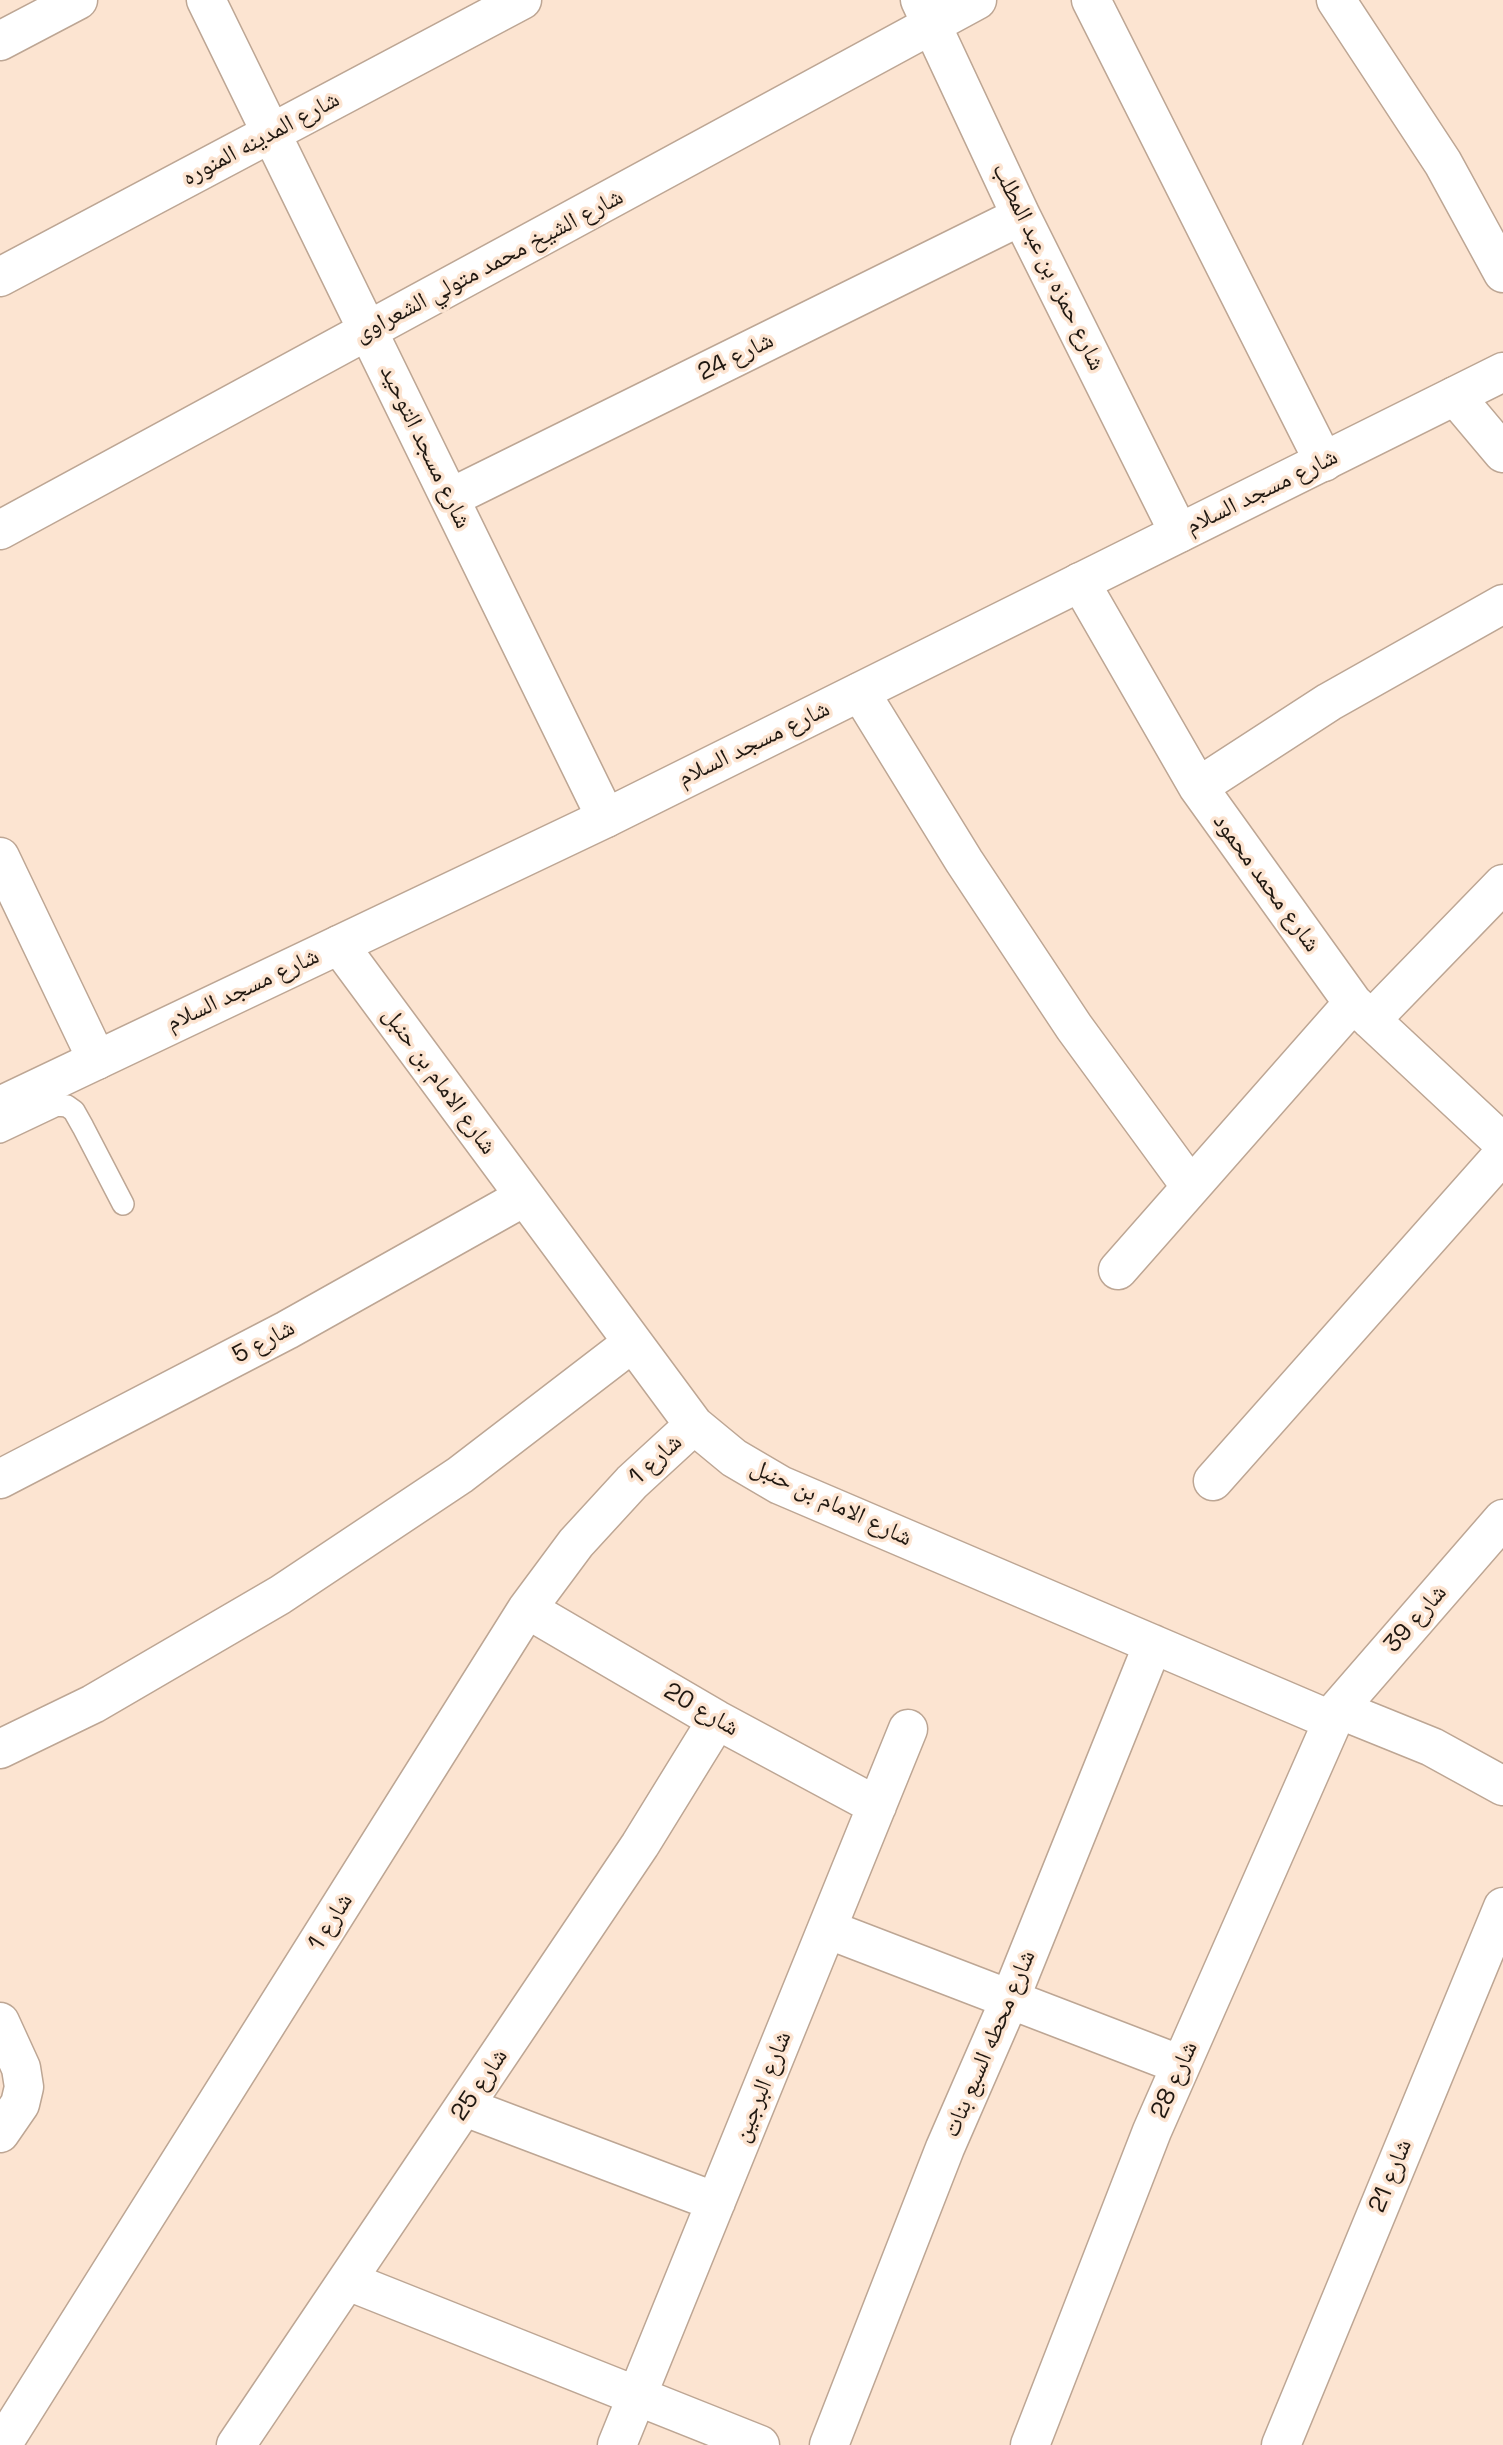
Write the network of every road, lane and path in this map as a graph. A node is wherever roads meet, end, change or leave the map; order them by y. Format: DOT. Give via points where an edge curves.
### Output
graph roads {
  1 [pos="78,0"];
  2 [pos="206,0"];
  3 [pos="522,0"];
  4 [pos="977,0"];
  5 [pos="1091,0"];
  6 [pos="1336,0"];
  7 [pos="926,13"];
  8 [pos="0,41"];
  9 [pos="271,133"];
  10 [pos="1021,216"];
  11 [pos="1503,274"];
  12 [pos="0,277"];
  13 [pos="368,331"];
  14 [pos="1503,372"];
  15 [pos="1455,396"];
  16 [pos="1503,453"];
  17 [pos="1324,462"];
  18 [pos="450,498"];
  19 [pos="0,530"];
  20 [pos="1179,533"];
  21 [pos="1080,582"];
  22 [pos="1503,604"];
  23 [pos="860,692"];
  24 [pos="1198,788"];
  25 [pos="607,818"];
  26 [pos="0,857"];
  27 [pos="1503,884"];
  28 [pos="339,945"];
  29 [pos="1362,1011"];
  30 [pos="97,1060"];
  31 [pos="0,1106"];
  32 [pos="0,1132"];
  33 [pos="1502,1143"];
  34 [pos="1191,1188"];
  35 [pos="524,1197"];
  36 [pos="123,1204"];
  37 [pos="1118,1270"];
  38 [pos="632,1343"];
  39 [pos="694,1425"];
  40 [pos="0,1479"];
  41 [pos="1213,1481"];
  42 [pos="1503,1519"];
  43 [pos="527,1609"];
  44 [pos="1153,1644"];
  45 [pos="1335,1715"];
  46 [pos="717,1720"];
  47 [pos="908,1729"];
  48 [pos="0,1749"];
  49 [pos="1503,1786"];
  50 [pos="877,1805"];
  51 [pos="1503,1908"];
  52 [pos="827,1928"];
  53 [pos="1010,1999"];
  54 [pos="0,2022"];
  55 [pos="1181,2065"];
  56 [pos="465,2108"];
  57 [pos="0,2133"];
  58 [pos="716,2202"];
  59 [pos="348,2281"];
  60 [pos="637,2395"];
  61 [pos="2,2445"];
  62 [pos="236,2445"];
  63 [pos="617,2445"];
  64 [pos="760,2445"];
  65 [pos="829,2445"];
  66 [pos="1030,2445"];
  67 [pos="1281,2445"];
  1 -- 8 [label="street"];
  2 -- 9 [label="street, شارع مسجد التوحيد"];
  3 -- 9 [label="street, شارع المدينه المنوره"];
  4 -- 7 [label="street, شارع الشيخ محمد متولي الشعراوى"];
  5 -- 17 [label="street"];
  6 -- 11 [label="street" via="1443,163"];
  7 -- 10 [label="street, شارع حمزه بن عبد المطلب"];
  7 -- 13 [label="street, شارع الشيخ محمد متولي الشعراوى"];
  9 -- 12 [label="street, شارع المدينه المنوره"];
  9 -- 13 [label="street, شارع مسجد التوحيد"];
  10 -- 18 [label="street, شارع 24"];
  10 -- 20 [label="street, شارع حمزه بن عبد المطلب"];
  13 -- 18 [label="street, شارع مسجد التوحيد"];
  13 -- 19 [label="street, شارع الشيخ محمد متولي الشعراوى"];
  14 -- 15 [label="street, شارع مسجد السلام"];
  15 -- 16 [label="street"];
  15 -- 17 [label="street, شارع مسجد السلام"];
  17 -- 20 [label="street, شارع مسجد السلام"];
  18 -- 25 [label="street, شارع مسجد التوحيد"];
  20 -- 21 [label="street, شارع مسجد السلام"];
  21 -- 23 [label="street, شارع مسجد السلام"];
  21 -- 24 [label="street, شارع محمد محمود"];
  22 -- 24 [label="street" via="1329,702"];
  23 -- 25 [label="street, شارع مسجد السلام"];
  23 -- 34 [label="street" via="964,862 1074,1027"];
  24 -- 29 [label="street, شارع محمد محمود"];
  25 -- 28 [label="street, شارع مسجد السلام"];
  26 -- 30 [label="street"];
  27 -- 29 [label="street"];
  28 -- 30 [label="street, شارع مسجد السلام"];
  28 -- 35 [label="street, شارع الامام بن حنبل"];
  29 -- 33 [label="street, شارع محمد محمود"];
  29 -- 34 [label="street"];
  30 -- 31 [label="street, شارع مسجد السلام"];
  32 -- 36 [label="lane" via="57,1105 67,1106 74,1111"];
  33 -- 41 [label="street"];
  34 -- 37 [label="street"];
  35 -- 38 [label="street, شارع الامام بن حنبل"];
  35 -- 40 [label="street, شارع 5" via="287,1330"];
  38 -- 39 [label="street, شارع الامام بن حنبل"];
  38 -- 48 [label="street" via="460,1475 280,1595 93,1703"];
  39 -- 43 [label="street, شارع 1" via="632,1482 576,1543"];
  39 -- 44 [label="street, شارع الامام بن حنبل" via="734,1458 779,1485"];
  42 -- 45 [label="street, شارع 39"];
  43 -- 46 [label="street, شارع 20"];
  43 -- 61 [label="street, شارع 1"];
  44 -- 45 [label="street, شارع الامام بن حنبل"];
  44 -- 53 [label="street, شارع محطه السبع بنات"];
  45 -- 49 [label="street, شارع الامام بن حنبل" via="1432,1747"];
  45 -- 55 [label="street, شارع 28"];
  46 -- 50 [label="street, شارع 20"];
  46 -- 56 [label="street, شارع 25" via="640,1845"];
  47 -- 50 [label="street, شارع البرجين"];
  50 -- 52 [label="street, شارع البرجين"];
  51 -- 67 [label="street, شارع 21"];
  52 -- 53 [label="street"];
  52 -- 58 [label="street, شارع البرجين"];
  53 -- 55 [label="street"];
  53 -- 65 [label="street, شارع محطه السبع بنات" via="945,2148"];
  54 -- 57 [label="street" via="21,2068 24,2087 20,2104"];
  55 -- 66 [label="street, شارع 28"];
  56 -- 58 [label="street"];
  56 -- 59 [label="street, شارع 25"];
  58 -- 60 [label="street, شارع البرجين"];
  59 -- 60 [label="street"];
  59 -- 62 [label="street, شارع 25"];
  60 -- 63 [label="street, شارع البرجين"];
  60 -- 64 [label="street"];
}
